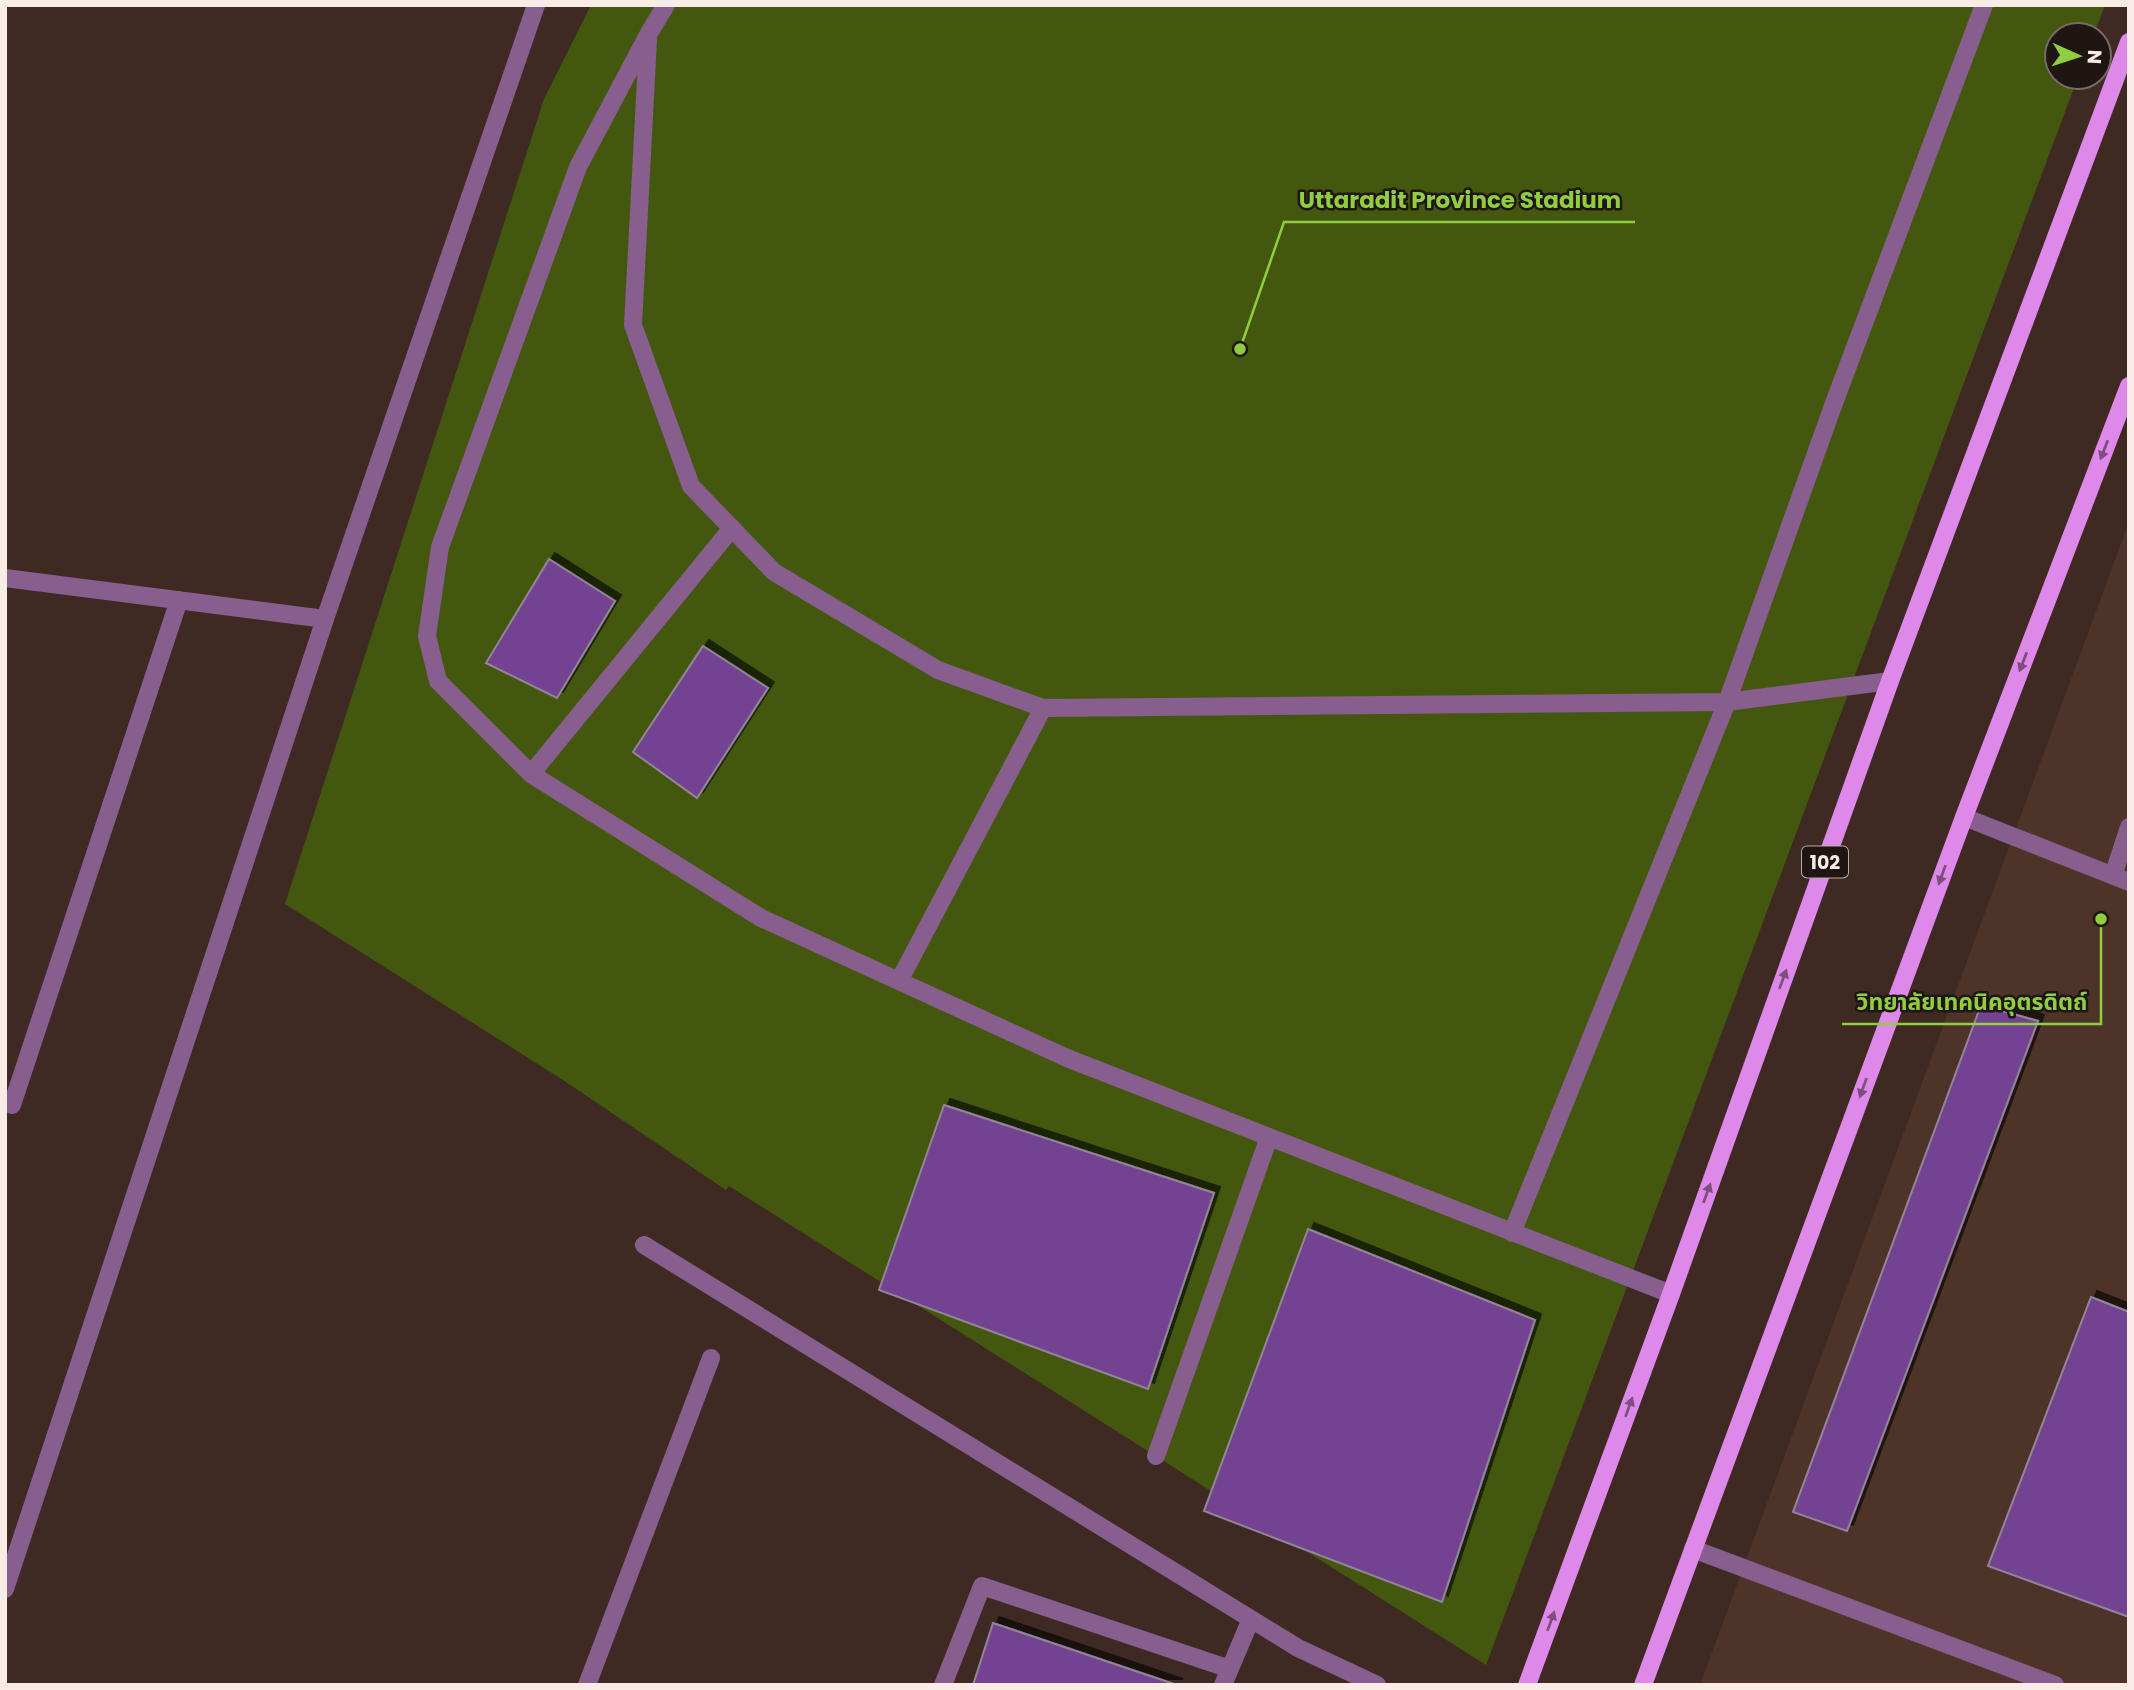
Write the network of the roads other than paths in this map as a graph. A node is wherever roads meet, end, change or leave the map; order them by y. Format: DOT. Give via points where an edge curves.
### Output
graph roads {
  1 [pos="536,5"];
  2 [pos="666,5"];
  3 [pos="1983,5"];
  4 [pos="649,33"];
  5 [pos="2129,42"];
  6 [pos="2129,386"];
  7 [pos="732,528"];
  8 [pos="5,578"];
  9 [pos="178,600"];
  10 [pos="325,619"];
  11 [pos="1890,681"];
  12 [pos="1727,702"];
  13 [pos="1043,708"];
  14 [pos="531,774"];
  15 [pos="1964,817"];
  16 [pos="2129,827"];
  17 [pos="2121,879"];
  18 [pos="899,981"];
  19 [pos="12,1105"];
  20 [pos="1269,1137"];
  21 [pos="1511,1233"];
  22 [pos="644,1245"];
  23 [pos="1671,1294"];
  24 [pos="711,1358"];
  25 [pos="1156,1456"];
  26 [pos="1693,1549"];
  27 [pos="5,1589"];
  28 [pos="1251,1619"];
  29 [pos="1227,1677"];
  30 [pos="587,1685"];
  31 [pos="943,1685"];
  32 [pos="1377,1685"];
  33 [pos="1527,1685"];
  34 [pos="1643,1685"];
  35 [pos="2055,1685"];
  1 -- 10 [label="street"];
  2 -- 4 [label="street"];
  3 -- 12 [label="street"];
  4 -- 7 [label="street" via="633,325 691,486"];
  4 -- 14 [label="street" via="578,167 440,547 427,636 438,681"];
  5 -- 11 [label="main road, 102"];
  6 -- 15 [label="main road, one-way"];
  7 -- 13 [label="street" via="774,572 938,670"];
  7 -- 14 [label="street"];
  8 -- 9 [label="street"];
  9 -- 10 [label="street"];
  9 -- 19 [label="street"];
  10 -- 27 [label="street"];
  11 -- 12 [label="street"];
  23 -- 11 [label="main road, 102, one-way"];
  12 -- 13 [label="street"];
  12 -- 21 [label="street"];
  13 -- 18 [label="street"];
  14 -- 18 [label="street" via="761,918"];
  15 -- 17 [label="street"];
  15 -- 26 [label="main road, one-way"];
  16 -- 17 [label="street"];
  18 -- 20 [label="street" via="1067,1058"];
  20 -- 21 [label="street"];
  20 -- 25 [label="street"];
  21 -- 23 [label="street"];
  22 -- 28 [label="street"];
  33 -- 23 [label="main road, 102, one-way"];
  24 -- 30 [label="street"];
  26 -- 34 [label="main road"];
  26 -- 35 [label="street"];
  28 -- 29 [label="street"];
  28 -- 32 [label="street" via="1298,1648"];
  29 -- 31 [label="street" via="982,1586"];
}
